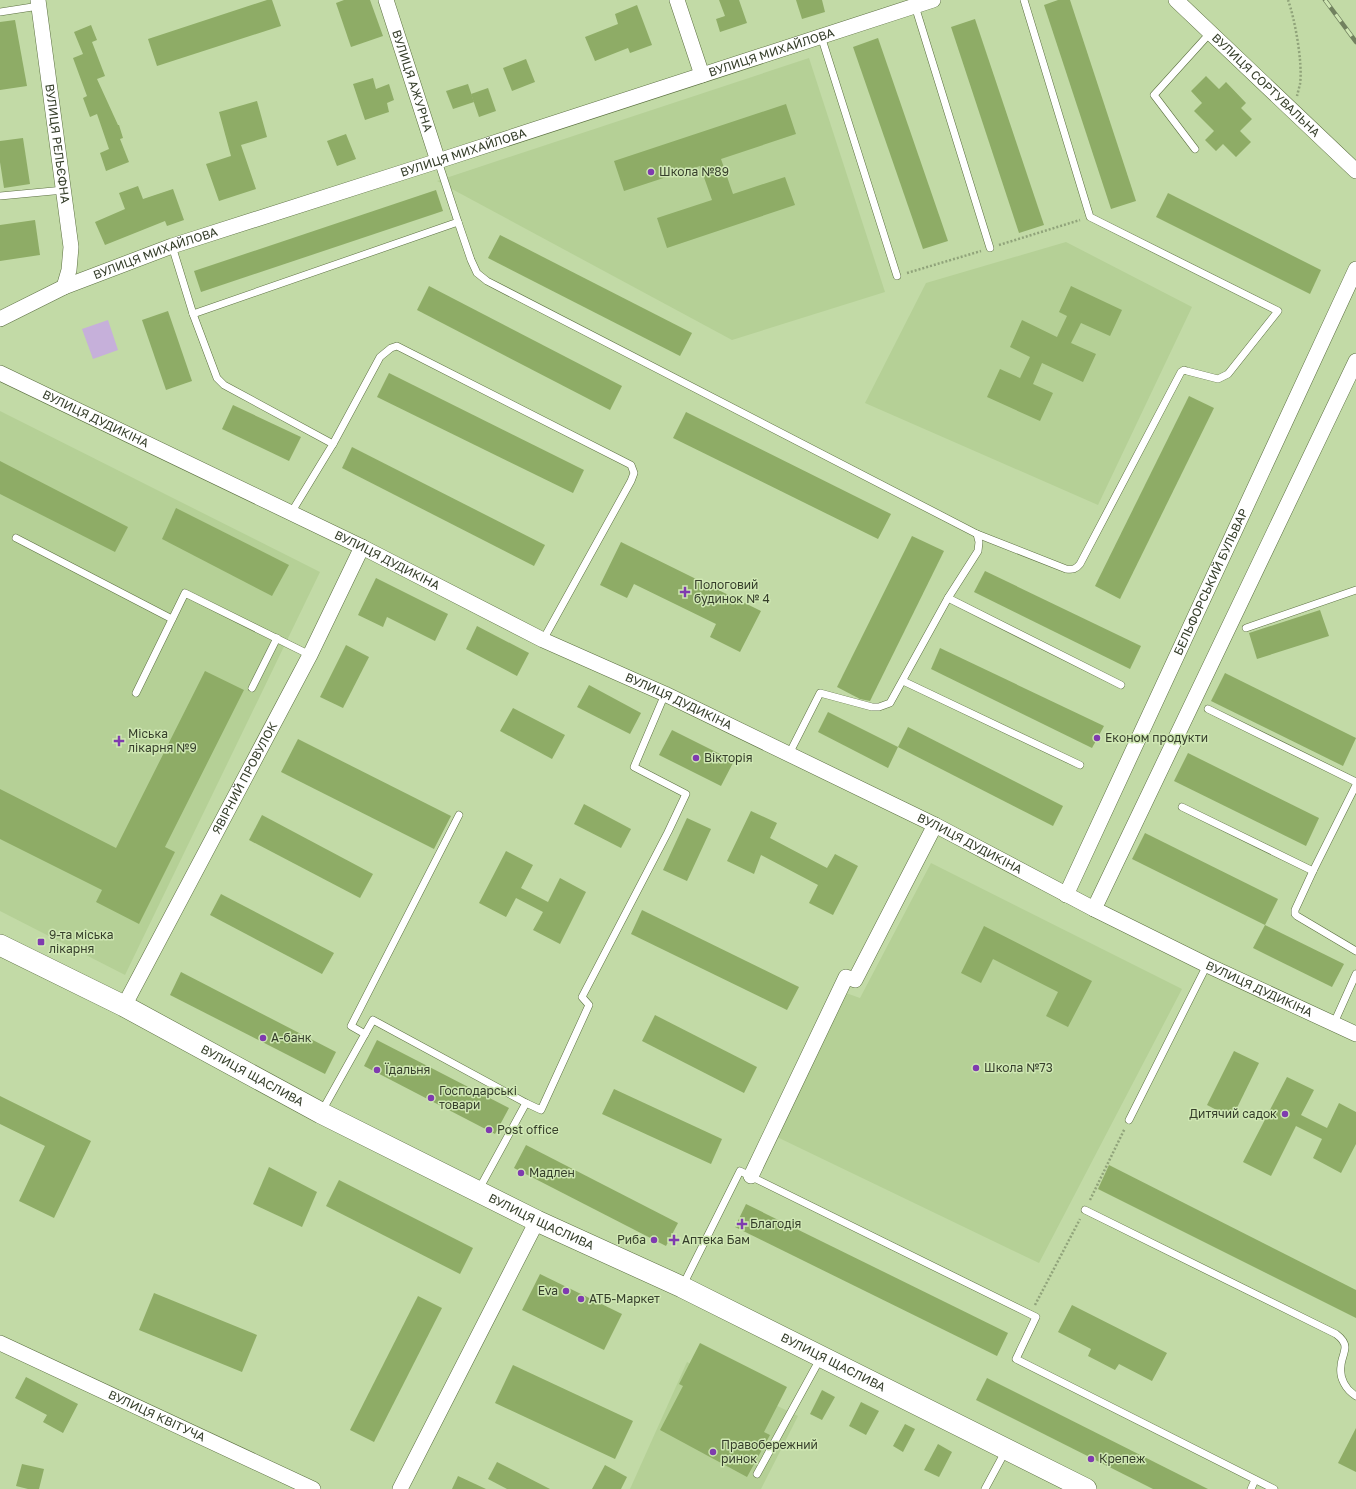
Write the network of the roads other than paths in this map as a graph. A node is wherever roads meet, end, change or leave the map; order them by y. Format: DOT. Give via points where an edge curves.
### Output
graph roads {
  1 [pos="386,0"];
  2 [pos="677,0"];
  3 [pos="933,0"];
  4 [pos="1024,0"];
  5 [pos="1176,0"];
  6 [pos="39,3"];
  7 [pos="915,6"];
  8 [pos="0,12"];
  9 [pos="1210,32"];
  10 [pos="821,36"];
  11 [pos="702,75"];
  12 [pos="1195,149"];
  13 [pos="438,162"];
  14 [pos="1356,171"];
  15 [pos="64,190"];
  16 [pos="0,196"];
  17 [pos="458,222"];
  18 [pos="172,246"];
  19 [pos="990,248"];
  20 [pos="1356,269"];
  21 [pos="898,276"];
  22 [pos="64,287"];
  23 [pos="194,314"];
  24 [pos="0,319"];
  25 [pos="1356,361"];
  26 [pos="0,373"];
  27 [pos="333,444"];
  28 [pos="291,512"];
  29 [pos="977,534"];
  30 [pos="16,538"];
  31 [pos="362,547"];
  32 [pos="1356,590"];
  33 [pos="948,598"];
  34 [pos="172,619"];
  35 [pos="1246,628"];
  36 [pos="277,638"];
  37 [pos="543,640"];
  38 [pos="310,655"];
  39 [pos="903,681"];
  40 [pos="1121,685"];
  41 [pos="252,688"];
  42 [pos="136,693"];
  43 [pos="665,694"];
  44 [pos="1208,709"];
  45 [pos="789,754"];
  46 [pos="1080,765"];
  47 [pos="1356,782"];
  48 [pos="1356,785"];
  49 [pos="1182,807"];
  50 [pos="459,815"];
  51 [pos="934,825"];
  52 [pos="1313,871"];
  53 [pos="1066,895"];
  54 [pos="1094,909"];
  55 [pos="0,945"];
  56 [pos="1356,951"];
  57 [pos="1207,965"];
  58 [pos="1356,974"];
  59 [pos="124,1006"];
  60 [pos="1334,1023"];
  61 [pos="365,1034"];
  62 [pos="1356,1034"];
  63 [pos="526,1103"];
  64 [pos="321,1113"];
  65 [pos="1129,1120"];
  66 [pos="751,1176"];
  67 [pos="478,1191"];
  68 [pos="1085,1210"];
  69 [pos="537,1221"];
  70 [pos="682,1287"];
  71 [pos="0,1343"];
  72 [pos="821,1357"];
  73 [pos="1356,1396"];
  74 [pos="1006,1449"];
  75 [pos="757,1474"];
  76 [pos="1255,1480"];
  77 [pos="313,1489"];
  78 [pos="400,1489"];
  79 [pos="985,1489"];
  80 [pos="1086,1489"];
  81 [pos="1251,1489"];
  82 [pos="1274,1489"];
  1 -- 13 [label="street, ВУЛИЦЯ АЖУРНА"];
  2 -- 11 [label="street"];
  3 -- 7 [label="street, ВУЛИЦЯ МИХАЙЛОВА"];
  4 -- 29 [label="lane" via="1090,217 1278,311 1224,378 1218,379 1184,370 1182,372 1076,568 1066,568"];
  5 -- 9 [label="street, ВУЛИЦЯ СОРТУВАЛЬНА"];
  6 -- 8 [label="lane"];
  6 -- 15 [label="street, ВУЛИЦЯ РЕЛЬЄФНА"];
  7 -- 10 [label="street, ВУЛИЦЯ МИХАЙЛОВА"];
  7 -- 19 [label="lane"];
  9 -- 12 [label="lane" via="1154,95"];
  9 -- 14 [label="street, ВУЛИЦЯ СОРТУВАЛЬНА"];
  10 -- 11 [label="street, ВУЛИЦЯ МИХАЙЛОВА"];
  10 -- 21 [label="lane"];
  11 -- 13 [label="street, ВУЛИЦЯ МИХАЙЛОВА"];
  13 -- 17 [label="lane"];
  13 -- 18 [label="street, ВУЛИЦЯ МИХАЙЛОВА"];
  15 -- 16 [label="lane"];
  15 -- 22 [label="street, ВУЛИЦЯ РЕЛЬЄФНА" via="71,247"];
  17 -- 23 [label="lane"];
  17 -- 29 [label="lane" via="477,273 487,281"];
  18 -- 22 [label="street, ВУЛИЦЯ МИХАЙЛОВА"];
  18 -- 23 [label="lane"];
  20 -- 53 [label="street, БЕЛЬФОРСЬКИЙ БУЛЬВАР"];
  22 -- 24 [label="street, ВУЛИЦЯ МИХАЙЛОВА"];
  23 -- 27 [label="lane" via="217,378"];
  25 -- 54 [label="street"];
  26 -- 28 [label="street, ВУЛИЦЯ ДУДИКІНА"];
  27 -- 28 [label="lane"];
  27 -- 37 [label="lane" via="380,358 397,346 631,465 634,473 631,481"];
  28 -- 31 [label="street, ВУЛИЦЯ ДУДИКІНА"];
  29 -- 33 [label="lane" via="978,551"];
  30 -- 34 [label="lane"];
  31 -- 37 [label="street, ВУЛИЦЯ ДУДИКІНА"];
  31 -- 38 [label="street, ЯВІРНИЙ ПРОВУЛОК"];
  32 -- 35 [label="lane"];
  33 -- 39 [label="lane"];
  33 -- 40 [label="lane"];
  34 -- 36 [label="lane" via="185,593"];
  34 -- 42 [label="lane"];
  36 -- 38 [label="lane"];
  36 -- 41 [label="lane"];
  37 -- 43 [label="street, ВУЛИЦЯ ДУДИКІНА"];
  38 -- 59 [label="street, ЯВІРНИЙ ПРОВУЛОК"];
  39 -- 45 [label="lane" via="890,703 879,707 820,693"];
  39 -- 46 [label="lane"];
  43 -- 45 [label="street, ВУЛИЦЯ ДУДИКІНА"];
  43 -- 63 [label="lane" via="634,767 686,794 582,996 589,1005 541,1110"];
  44 -- 47 [label="lane"];
  45 -- 51 [label="street, ВУЛИЦЯ ДУДИКІНА"];
  48 -- 52 [label="lane"];
  49 -- 52 [label="lane"];
  50 -- 61 [label="lane" via="351,1026"];
  51 -- 53 [label="street, ВУЛИЦЯ ДУДИКІНА"];
  51 -- 66 [label="street" via="855,980 846,977"];
  52 -- 56 [label="lane" via="1295,914"];
  53 -- 54 [label="street, ВУЛИЦЯ ДУДИКІНА"];
  54 -- 57 [label="street, ВУЛИЦЯ ДУДИКІНА"];
  55 -- 59 [label="street, ВУЛИЦЯ ЩАСЛИВА"];
  57 -- 60 [label="street, ВУЛИЦЯ ДУДИКІНА"];
  57 -- 65 [label="lane"];
  58 -- 60 [label="lane"];
  59 -- 64 [label="street, ВУЛИЦЯ ЩАСЛИВА"];
  60 -- 62 [label="street, ВУЛИЦЯ ДУДИКІНА"];
  61 -- 63 [label="lane" via="372,1020"];
  61 -- 64 [label="lane"];
  63 -- 67 [label="lane"];
  64 -- 67 [label="street, ВУЛИЦЯ ЩАСЛИВА"];
  66 -- 70 [label="lane" via="740,1171"];
  66 -- 76 [label="lane" via="1036,1318 1016,1358"];
  67 -- 69 [label="street, ВУЛИЦЯ ЩАСЛИВА"];
  68 -- 73 [label="lane" via="1336,1334 1345,1346 1340,1367 1343,1381 1349,1392"];
  69 -- 70 [label="street, ВУЛИЦЯ ЩАСЛИВА"];
  69 -- 78 [label="street"];
  70 -- 72 [label="street, ВУЛИЦЯ ЩАСЛИВА"];
  71 -- 77 [label="street, ВУЛИЦЯ КВІТУЧА"];
  72 -- 74 [label="street, ВУЛИЦЯ ЩАСЛИВА"];
  72 -- 75 [label="lane"];
  74 -- 79 [label="lane"];
  74 -- 80 [label="street, ВУЛИЦЯ ЩАСЛИВА"];
  76 -- 81 [label="lane"];
  76 -- 82 [label="lane"];
}
